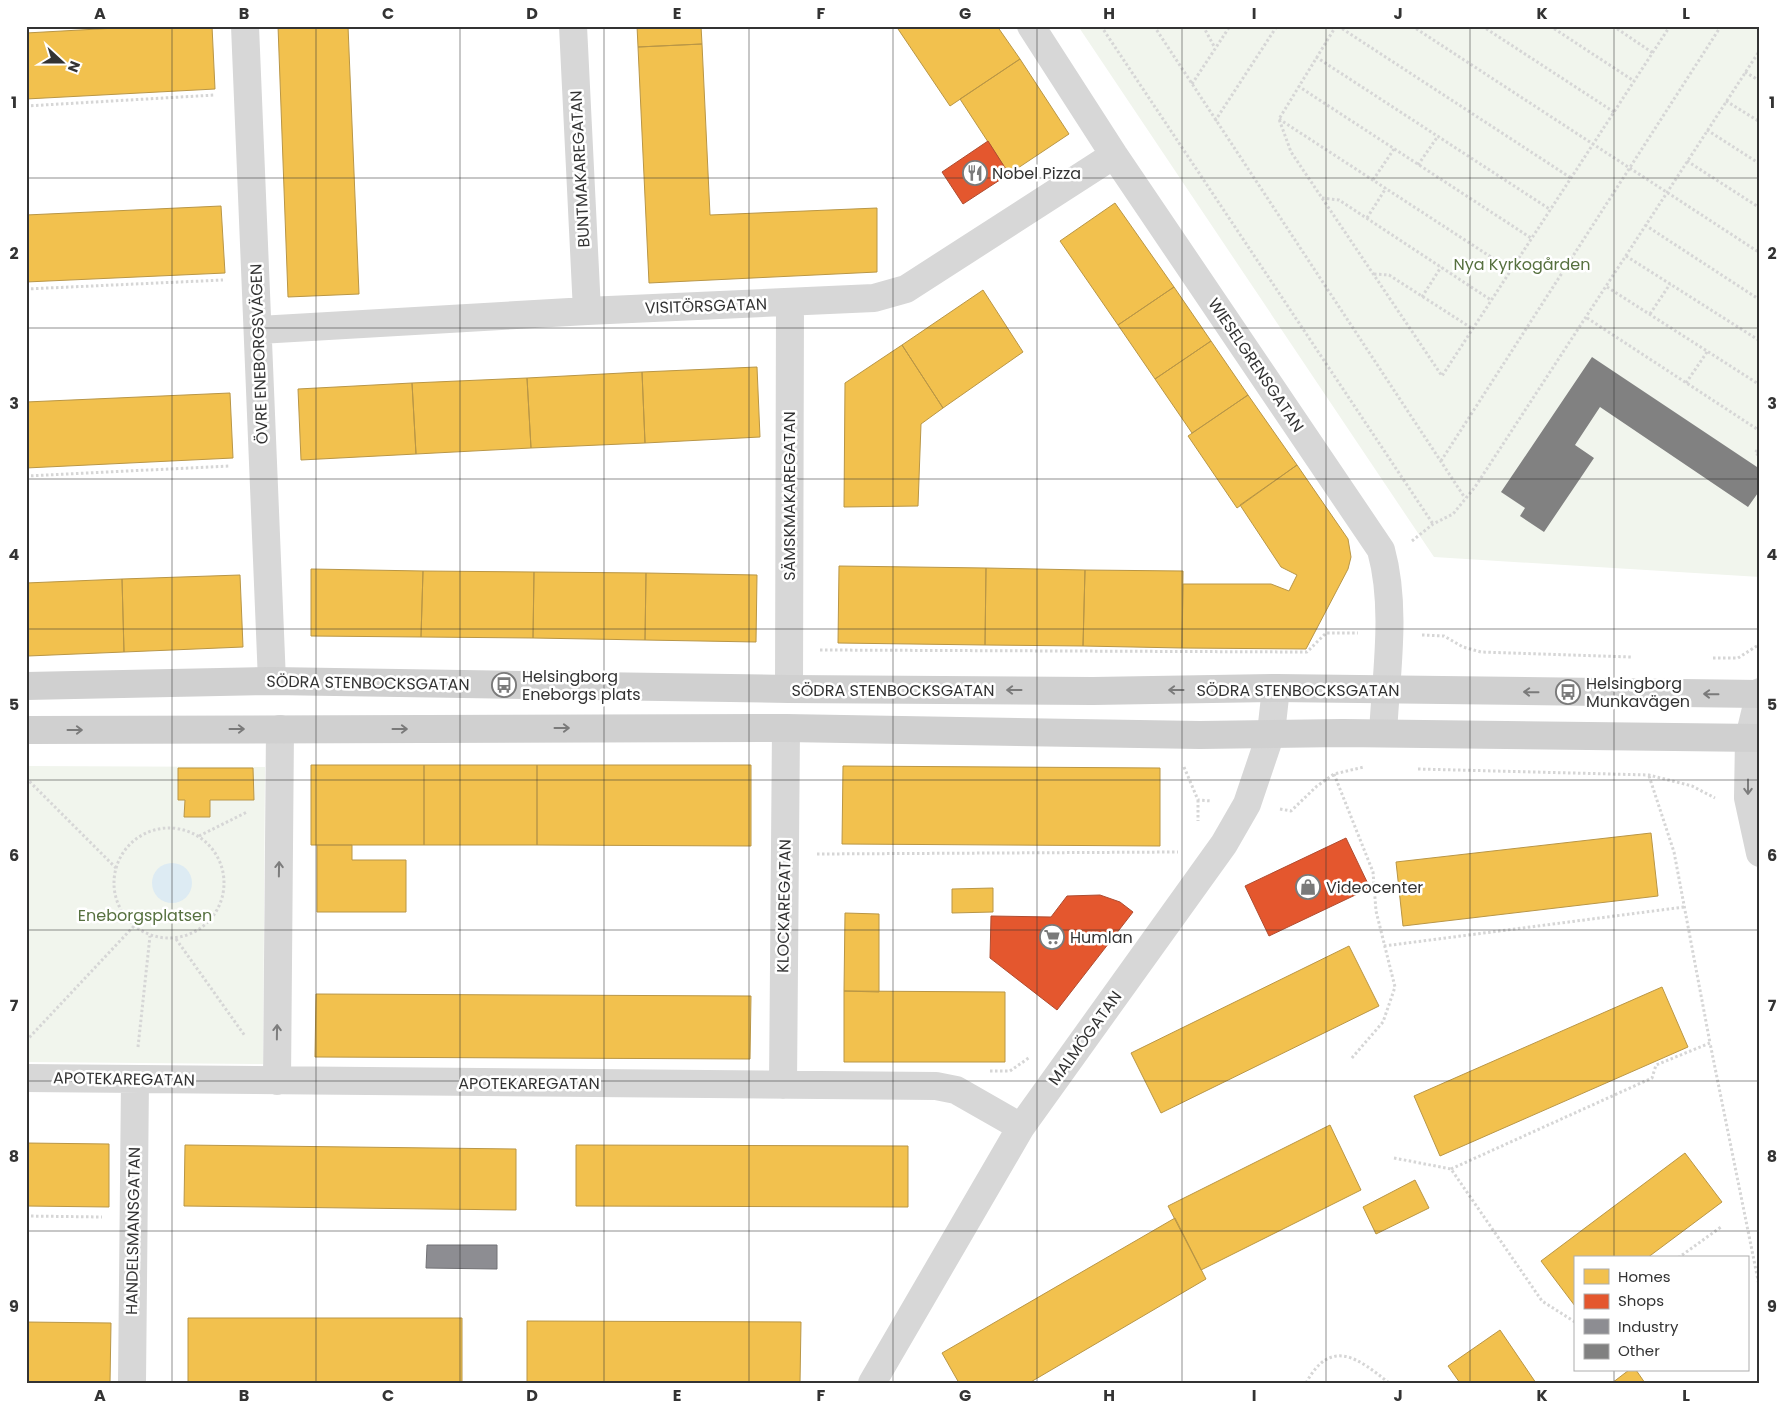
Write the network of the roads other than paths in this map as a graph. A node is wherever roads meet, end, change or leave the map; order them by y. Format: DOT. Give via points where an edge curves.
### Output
graph roads {
  1 [pos="245,26"];
  2 [pos="573,26"];
  3 [pos="1031,26"];
  4 [pos="1114,155"];
  5 [pos="790,302"];
  6 [pos="587,311"];
  7 [pos="259,330"];
  8 [pos="272,681"];
  9 [pos="26,686"];
  10 [pos="1276,688"];
  11 [pos="789,690"];
  12 [pos="1385,690"];
  13 [pos="1759,694"];
  14 [pos="786,728"];
  15 [pos="280,729"];
  16 [pos="26,730"];
  17 [pos="1271,733"];
  18 [pos="1383,733"];
  19 [pos="1754,738"];
  20 [pos="1760,853"];
  21 [pos="26,1078"];
  22 [pos="134,1079"];
  23 [pos="277,1080"];
  24 [pos="782,1085"];
  25 [pos="1021,1127"];
  26 [pos="132,1383"];
  27 [pos="872,1383"];
  1 -- 7 [label="street, ÖVRE ENEBORGSVÄGEN"];
  2 -- 6 [label="street, BUNTMAKAREGATAN"];
  3 -- 4 [label="street, WIESELGRENSGATAN"];
  4 -- 5 [label="street, VISITÖRSGATAN" via="906,289 874,298"];
  4 -- 12 [label="street, WIESELGRENSGATAN" via="1372,534 1383,558 1387,582 1389,633"];
  5 -- 6 [label="street, VISITÖRSGATAN"];
  5 -- 11 [label="street, SÄMSKMAKAREGATAN"];
  6 -- 7 [label="street, VISITÖRSGATAN"];
  7 -- 8 [label="street, ÖVRE ENEBORGSVÄGEN"];
  8 -- 9 [label="main road, SÖDRA STENBOCKSGATAN"];
  8 -- 11 [label="main road, SÖDRA STENBOCKSGATAN"];
  10 -- 11 [label="main road, SÖDRA STENBOCKSGATAN, one-way"];
  10 -- 12 [label="main road, SÖDRA STENBOCKSGATAN"];
  10 -- 17 [label="street, MALMÖGATAN"];
  13 -- 12 [label="main road, SÖDRA STENBOCKSGATAN, one-way"];
  12 -- 18 [label="street, WIESELGRENSGATAN"];
  13 -- 19 [label="street"];
  15 -- 14 [label="main road, one-way"];
  14 -- 17 [label="main road" via="1200,735"];
  14 -- 24 [label="street, KLOCKAREGATAN"];
  16 -- 15 [label="main road, one-way"];
  23 -- 15 [label="street, one-way"];
  17 -- 18 [label="main road"];
  17 -- 25 [label="street, MALMÖGATAN" via="1247,804 1224,844"];
  18 -- 19 [label="main road"];
  19 -- 20 [label="street, one-way" via="1748,798"];
  21 -- 22 [label="street, APOTEKAREGATAN"];
  22 -- 23 [label="street, APOTEKAREGATAN"];
  22 -- 26 [label="street, HANDELSMANSGATAN"];
  23 -- 24 [label="street, APOTEKAREGATAN"];
  24 -- 25 [label="street, APOTEKAREGATAN" via="936,1086 956,1090"];
  25 -- 27 [label="street, MALMÖGATAN"];
}
